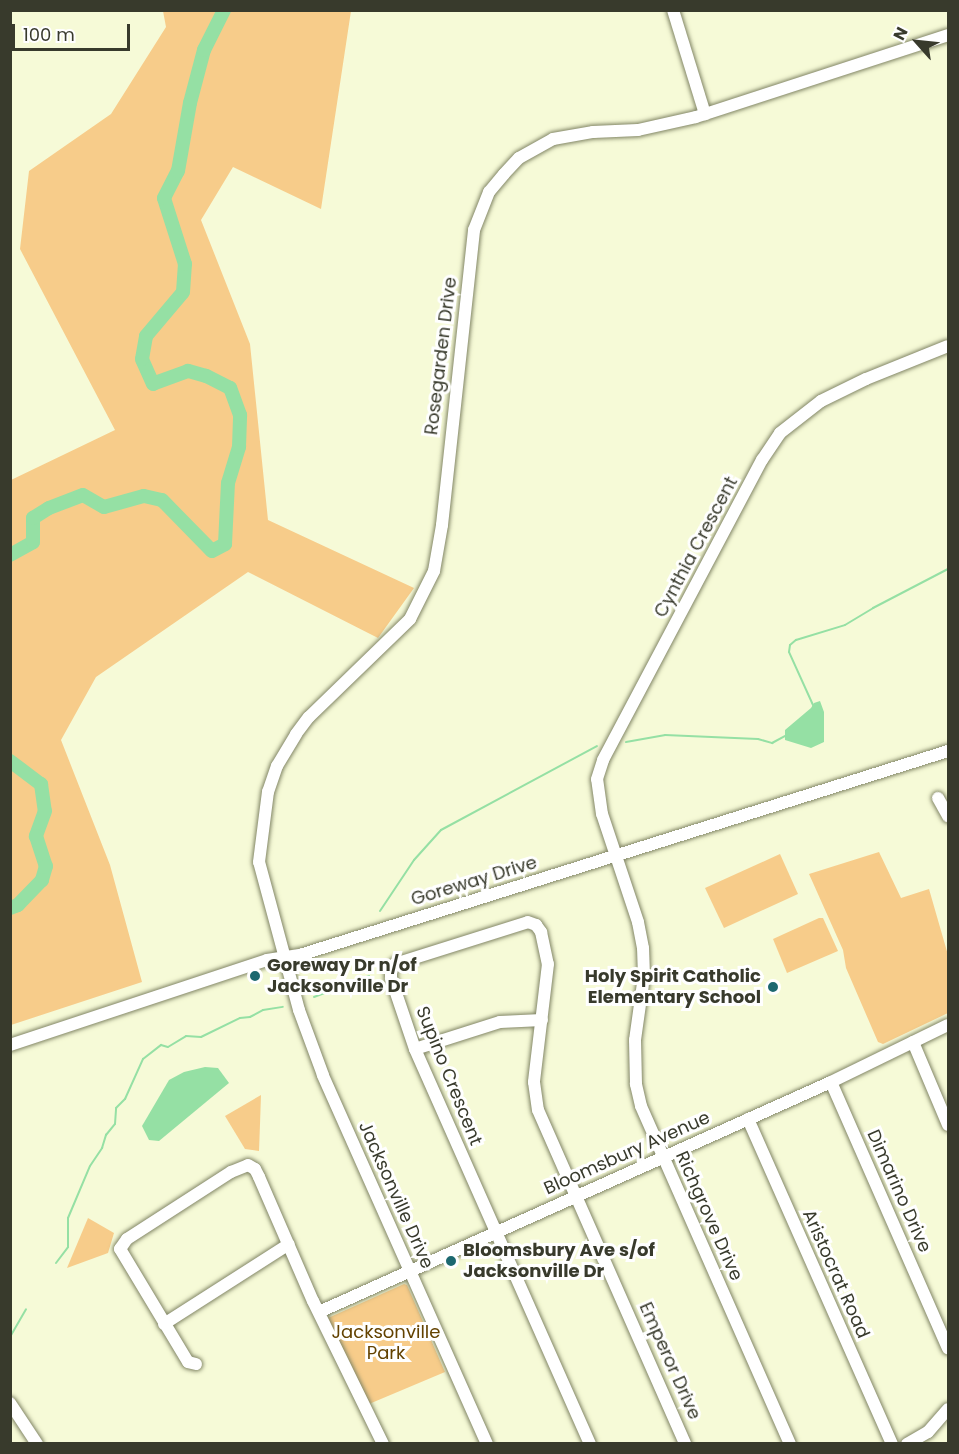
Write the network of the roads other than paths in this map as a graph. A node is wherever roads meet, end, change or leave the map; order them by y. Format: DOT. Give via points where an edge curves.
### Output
graph roads {
  1 [pos="673,10"];
  2 [pos="948,35"];
  3 [pos="705,114"];
  4 [pos="948,346"];
  5 [pos="948,751"];
  6 [pos="938,798"];
  7 [pos="948,816"];
  8 [pos="615,855"];
  9 [pos="284,957"];
  10 [pos="542,1020"];
  11 [pos="948,1025"];
  12 [pos="913,1042"];
  13 [pos="10,1045"];
  14 [pos="415,1049"];
  15 [pos="831,1082"];
  16 [pos="748,1119"];
  17 [pos="948,1125"];
  18 [pos="663,1156"];
  19 [pos="577,1195"];
  20 [pos="496,1232"];
  21 [pos="289,1244"];
  22 [pos="410,1272"];
  23 [pos="319,1312"];
  24 [pos="164,1324"];
  25 [pos="948,1348"];
  26 [pos="196,1364"];
  27 [pos="10,1403"];
  28 [pos="948,1409"];
  29 [pos="37,1443"];
  30 [pos="383,1443"];
  31 [pos="486,1443"];
  32 [pos="590,1443"];
  33 [pos="685,1443"];
  34 [pos="790,1443"];
  35 [pos="891,1443"];
  36 [pos="907,1443"];
  1 -- 3 [label="street"];
  2 -- 3 [label="street, Rosegarden Drive"];
  3 -- 9 [label="street, Rosegarden Drive" via="638,130 553,139 519,158 489,192 474,230 434,571 410,619 296,734 277,766 268,792 259,861"];
  4 -- 8 [label="street, Cynthia Crescent" via="821,400 780,433 762,460 599,771 598,794"];
  5 -- 8 [label="street, Goreway Drive"];
  6 -- 7 [label="street"];
  8 -- 9 [label="street, Goreway Drive"];
  8 -- 18 [label="street, Richgrove Drive" via="643,948 644,976 635,1040 636,1084 641,1106"];
  9 -- 13 [label="street, Goreway Drive"];
  9 -- 22 [label="street, Jacksonville Drive" via="323,1075"];
  10 -- 14 [label="street" via="501,1022"];
  10 -- 14 [label="street, Supino Crescent" via="547,951 541,932 528,922 395,964 391,978"];
  10 -- 19 [label="street, Supino Crescent" via="534,1082 536,1100"];
  11 -- 12 [label="street, Bloomsbury Avenue"];
  12 -- 15 [label="street, Bloomsbury Avenue"];
  12 -- 17 [label="street"];
  14 -- 20 [label="street, Supino Crescent"];
  15 -- 16 [label="street, Bloomsbury Avenue"];
  15 -- 25 [label="street, Dimarino Drive"];
  16 -- 18 [label="street, Bloomsbury Avenue"];
  16 -- 35 [label="street, Aristocrat Road"];
  18 -- 19 [label="street, Bloomsbury Avenue"];
  18 -- 34 [label="street, Richgrove Drive"];
  19 -- 20 [label="street, Bloomsbury Avenue"];
  19 -- 33 [label="street, Emperor Drive"];
  20 -- 22 [label="street, Bloomsbury Avenue"];
  20 -- 32 [label="street, Supino Crescent"];
  21 -- 23 [label="street"];
  21 -- 24 [label="street"];
  21 -- 24 [label="street" via="255,1169 248,1165 231,1172 122,1242 122,1256"];
  22 -- 23 [label="street, Bloomsbury Avenue"];
  22 -- 31 [label="street, Jacksonville Drive"];
  23 -- 30 [label="street"];
  24 -- 26 [label="street" via="188,1362"];
  27 -- 29 [label="street"];
  28 -- 36 [label="street" via="928,1432"];
}
